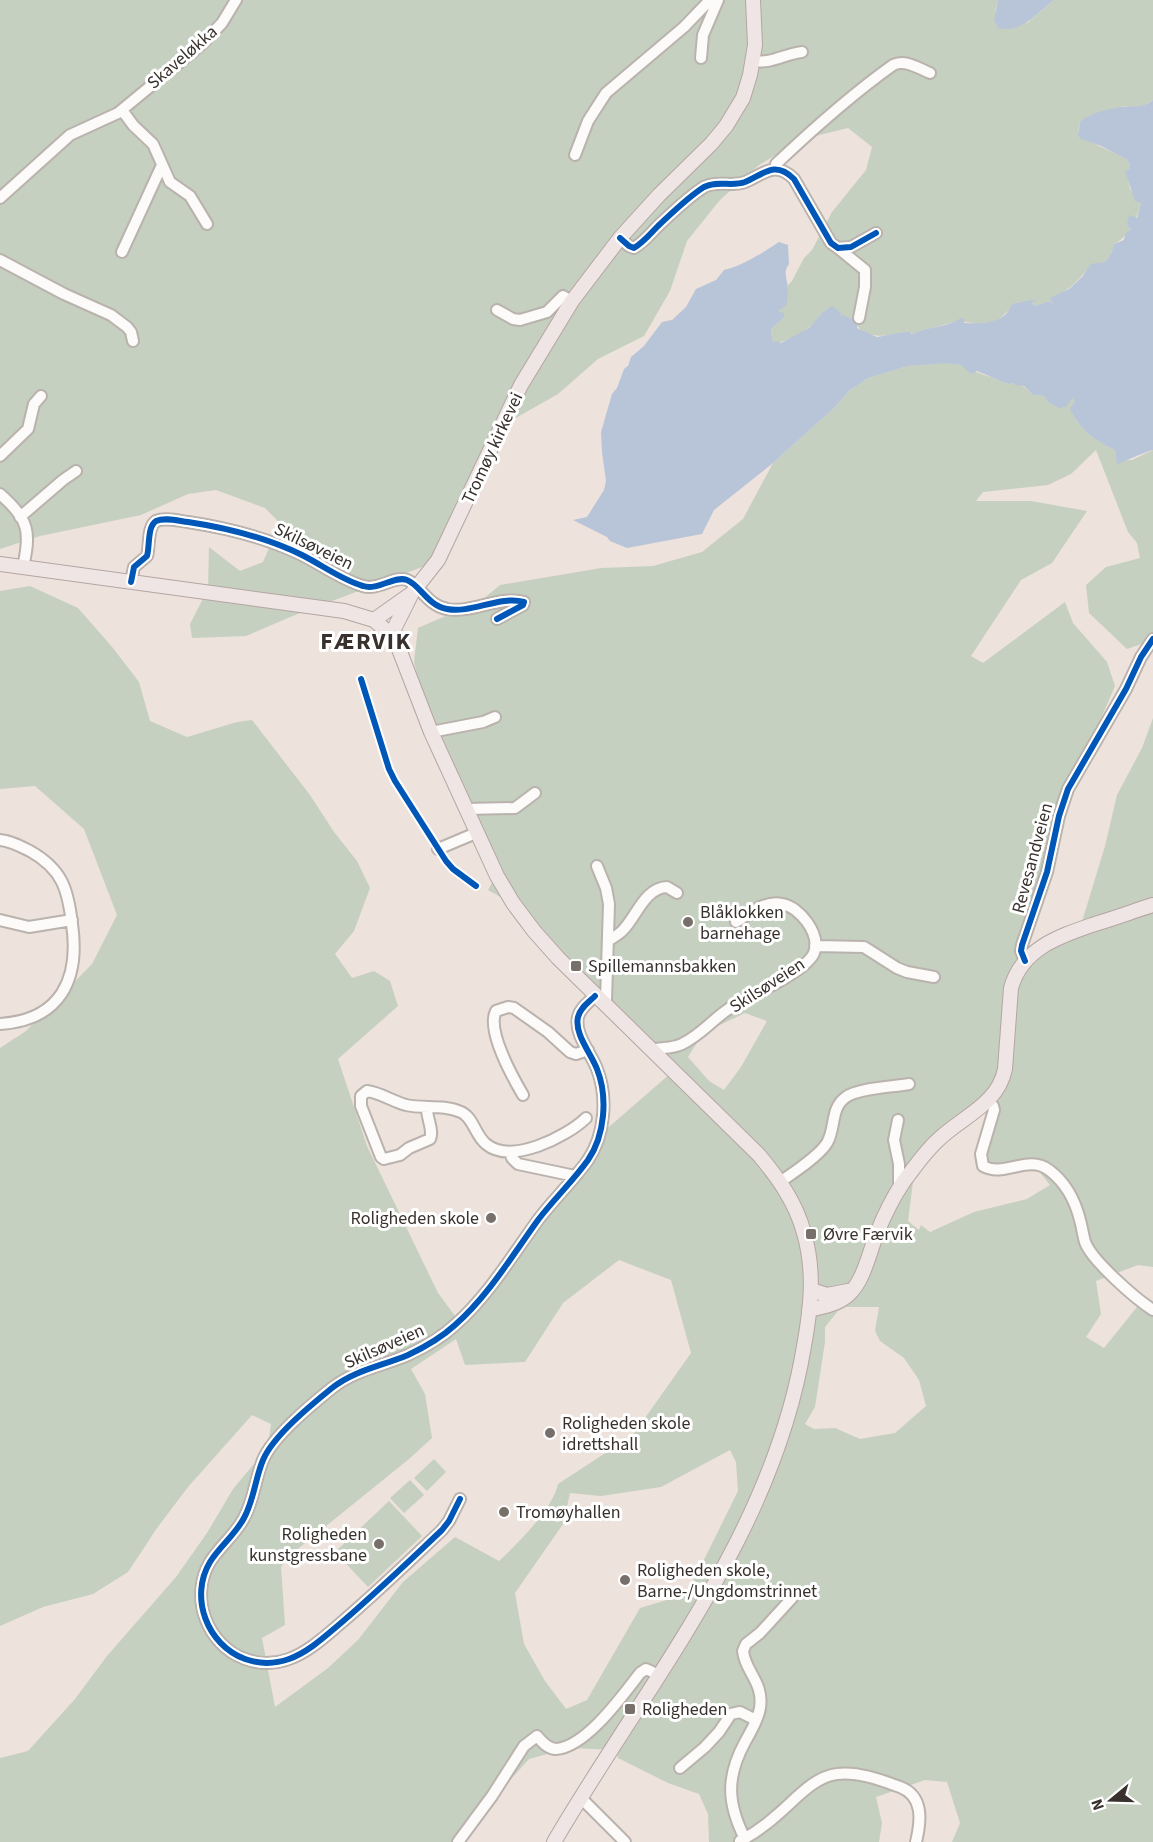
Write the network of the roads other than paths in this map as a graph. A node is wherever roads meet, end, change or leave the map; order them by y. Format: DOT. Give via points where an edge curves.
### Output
graph roads {
  1 [pos="236,0"];
  2 [pos="710,0"];
  3 [pos="718,0"];
  4 [pos="753,0"];
  5 [pos="802,52"];
  6 [pos="701,58"];
  7 [pos="753,61"];
  8 [pos="930,73"];
  9 [pos="122,110"];
  10 [pos="575,155"];
  11 [pos="162,165"];
  12 [pos="776,169"];
  13 [pos="0,198"];
  14 [pos="207,224"];
  15 [pos="876,233"];
  16 [pos="620,238"];
  17 [pos="838,248"];
  18 [pos="122,252"];
  19 [pos="0,260"];
  20 [pos="572,301"];
  21 [pos="498,310"];
  22 [pos="859,318"];
  23 [pos="133,341"];
  24 [pos="41,396"];
  25 [pos="0,456"];
  26 [pos="76,471"];
  27 [pos="0,494"];
  28 [pos="20,517"];
  29 [pos="0,564"];
  30 [pos="23,567"];
  31 [pos="131,582"];
  32 [pos="414,591"];
  33 [pos="377,618"];
  34 [pos="497,619"];
  35 [pos="393,631"];
  36 [pos="1153,639"];
  37 [pos="495,717"];
  38 [pos="431,732"];
  39 [pos="535,793"];
  40 [pos="466,809"];
  41 [pos="476,833"];
  42 [pos="0,840"];
  43 [pos="438,849"];
  44 [pos="597,866"];
  45 [pos="677,892"];
  46 [pos="1153,905"];
  47 [pos="0,920"];
  48 [pos="72,921"];
  49 [pos="736,922"];
  50 [pos="609,940"];
  51 [pos="815,946"];
  52 [pos="1025,961"];
  53 [pos="934,977"];
  54 [pos="600,1000"];
  55 [pos="0,1024"];
  56 [pos="588,1050"];
  57 [pos="651,1050"];
  58 [pos="909,1084"];
  59 [pos="523,1095"];
  60 [pos="989,1101"];
  61 [pos="427,1107"];
  62 [pos="586,1118"];
  63 [pos="898,1120"];
  64 [pos="510,1152"];
  65 [pos="575,1176"];
  66 [pos="780,1182"];
  67 [pos="901,1185"];
  68 [pos="853,1289"];
  69 [pos="811,1290"];
  70 [pos="809,1310"];
  71 [pos="1153,1310"];
  72 [pos="460,1499"];
  73 [pos="792,1598"];
  74 [pos="659,1676"];
  75 [pos="756,1720"];
  76 [pos="680,1768"];
  77 [pos="582,1798"];
  78 [pos="742,1840"];
  79 [pos="458,1842"];
  80 [pos="554,1842"];
  81 [pos="625,1842"];
  82 [pos="916,1842"];
  1 -- 9 [label="street, Skaveløkka" via="203,44"];
  2 -- 10 [label="street" via="606,93 588,121"];
  3 -- 6 [label="street" via="703,34"];
  4 -- 7 [label="main road, Tromøy kirkevei"];
  5 -- 7 [label="street" via="767,62"];
  7 -- 16 [label="main road, Tromøy kirkevei" via="742,98 726,126"];
  8 -- 12 [label="street" via="900,62 893,65 817,125 776,164"];
  9 -- 11 [label="street" via="153,144"];
  9 -- 13 [label="street, Skaveløkka" via="70,135"];
  11 -- 14 [label="street" via="170,182 190,196"];
  11 -- 18 [label="street"];
  12 -- 16 [label="street" via="741,184 704,188 634,248"];
  12 -- 17 [label="street" via="794,178 831,243"];
  15 -- 17 [label="street" via="851,247"];
  16 -- 20 [label="main road, Tromøy kirkevei"];
  17 -- 22 [label="street" via="865,270"];
  19 -- 23 [label="street" via="111,315 127,327"];
  20 -- 21 [label="street" via="563,296 547,312 520,320"];
  20 -- 32 [label="main road, Tromøy kirkevei" via="521,385 438,560"];
  24 -- 25 [label="street" via="34,404 27,429"];
  26 -- 28 [label="street"];
  27 -- 28 [label="street"];
  28 -- 30 [label="street" via="29,542"];
  29 -- 30 [label="main road"];
  30 -- 31 [label="main road"];
  31 -- 32 [label="street, Skilsøveien" via="134,567 147,556 152,526 161,520 172,520 260,537 364,586 407,579"];
  31 -- 33 [label="main road"];
  32 -- 33 [label="main road, Tromøy kirkevei"];
  32 -- 34 [label="street" via="448,610 524,602"];
  32 -- 35 [label="main road, Tromøy kirkevei"];
  33 -- 35 [label="main road"];
  35 -- 38 [label="main road"];
  36 -- 52 [label="street, Revesandveien" via="1064,797 1047,872 1022,945"];
  37 -- 38 [label="street"];
  38 -- 40 [label="main road"];
  39 -- 40 [label="street" via="515,808"];
  40 -- 41 [label="main road"];
  41 -- 43 [label="street"];
  41 -- 54 [label="main road" via="513,903 542,940"];
  42 -- 48 [label="street" via="20,846 51,866 65,888"];
  44 -- 50 [label="street" via="609,904"];
  45 -- 50 [label="street" via="667,887 657,889 622,931"];
  46 -- 52 [label="main road, Revesandveien" via="1062,936"];
  47 -- 48 [label="street" via="29,927"];
  48 -- 55 [label="street" via="75,959 62,993 33,1017"];
  49 -- 51 [label="street, Skilsøveien" via="764,906 782,904 808,922"];
  50 -- 54 [label="street" via="606,1000"];
  51 -- 53 [label="street" via="864,947 897,968"];
  51 -- 57 [label="street, Skilsøveien" via="814,953 798,969 728,1009 695,1037 680,1045"];
  52 -- 60 [label="main road, Revesandveien" via="1014,975 1011,988 1002,1082"];
  54 -- 56 [label="street, Skilsøveien" via="582,1009 578,1016 579,1032"];
  54 -- 57 [label="main road"];
  56 -- 59 [label="street" via="570,1052 514,1008 496,1011 494,1022 505,1064"];
  56 -- 65 [label="street, Skilsøveien" via="601,1083 603,1114 597,1143"];
  57 -- 66 [label="main road" via="759,1155"];
  58 -- 66 [label="street" via="847,1095 836,1109 827,1143"];
  60 -- 67 [label="main road, Revesandveien" via="936,1141"];
  60 -- 71 [label="street" via="994,1110 981,1154 983,1166 999,1170 1039,1164 1050,1171 1073,1198 1093,1256"];
  61 -- 61 [label="street" via="430,1139 400,1155 381,1157 360,1100 364,1093 375,1092 408,1106"];
  61 -- 64 [label="street" via="460,1111 488,1146"];
  62 -- 64 [label="street" via="560,1137"];
  63 -- 67 [label="street" via="894,1140"];
  64 -- 65 [label="street" via="518,1164"];
  65 -- 72 [label="street, Skilsøveien" via="457,1324 408,1355 365,1369 338,1384 279,1436 261,1464 244,1519 205,1572 201,1593 208,1625 223,1646 245,1659 266,1663 295,1657 342,1623 442,1530"];
  66 -- 69 [label="main road" via="803,1230"];
  67 -- 68 [label="main road, Revesandveien"];
  68 -- 69 [label="main road" via="828,1295"];
  68 -- 70 [label="main road" via="841,1300"];
  69 -- 70 [label="main road"];
  70 -- 74 [label="main road" via="794,1396 764,1489 735,1547"];
  73 -- 75 [label="street" via="743,1651 759,1686 760,1710"];
  74 -- 77 [label="main road"];
  74 -- 79 [label="street" via="646,1669 640,1673 607,1716 568,1745 547,1747 537,1736 524,1746"];
  75 -- 76 [label="street" via="740,1712 731,1714 720,1732"];
  75 -- 78 [label="street" via="736,1759 731,1787"];
  77 -- 80 [label="main road"];
  77 -- 81 [label="street"];
  78 -- 82 [label="street" via="815,1781 847,1773 904,1789 917,1801 920,1817"];
}
